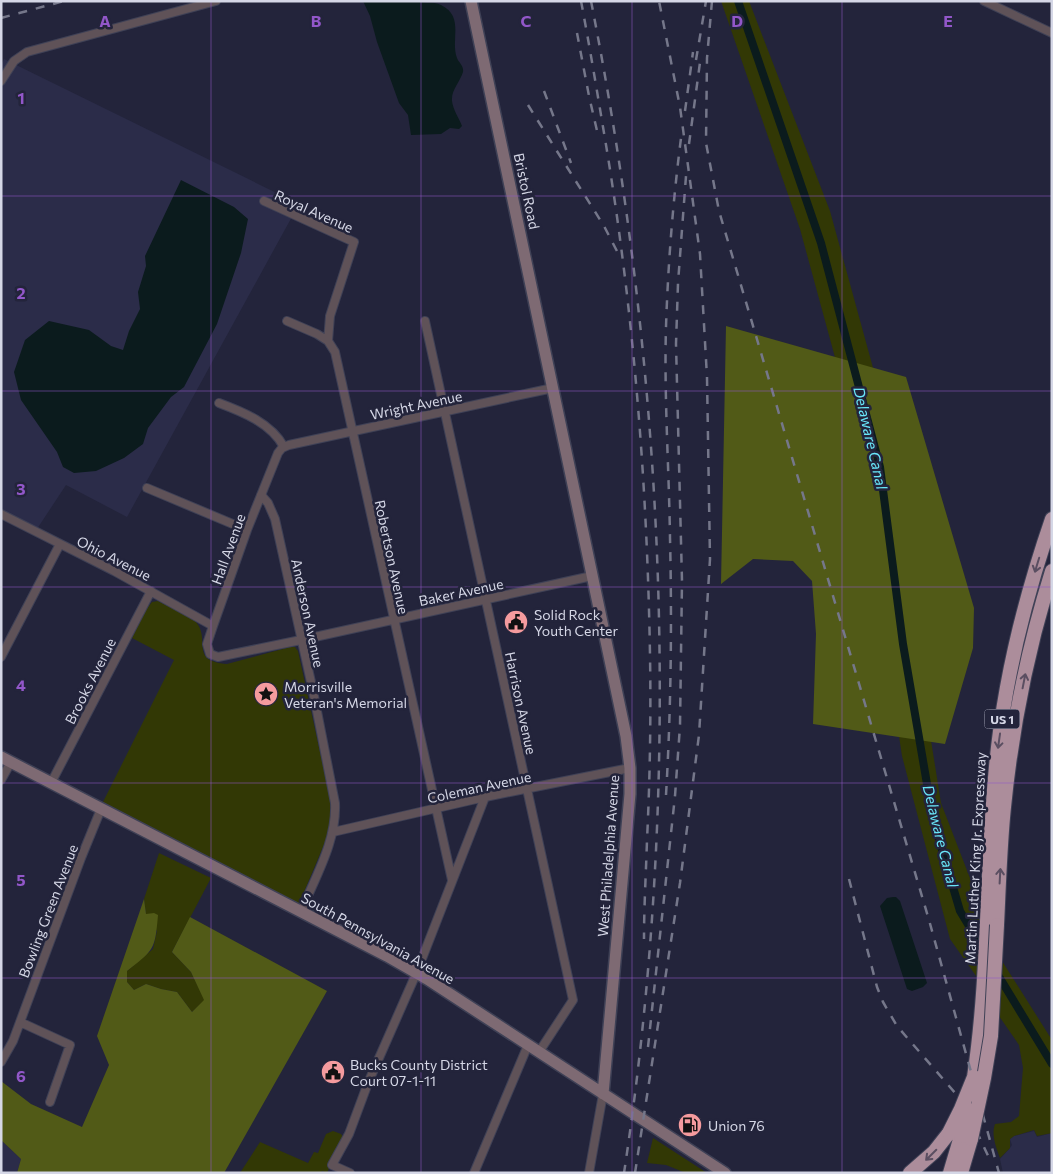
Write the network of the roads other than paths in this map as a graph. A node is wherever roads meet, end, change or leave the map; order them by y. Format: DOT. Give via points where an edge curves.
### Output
graph roads {
  1 [pos="216,1"];
  2 [pos="471,1"];
  3 [pos="984,1"];
  4 [pos="1052,33"];
  5 [pos="1,81"];
  6 [pos="264,202"];
  7 [pos="354,243"];
  8 [pos="287,321"];
  9 [pos="425,321"];
  10 [pos="328,340"];
  11 [pos="552,388"];
  12 [pos="219,403"];
  13 [pos="444,411"];
  14 [pos="352,432"];
  15 [pos="284,447"];
  16 [pos="147,488"];
  17 [pos="261,495"];
  18 [pos="1,514"];
  19 [pos="1052,519"];
  20 [pos="247,530"];
  21 [pos="60,544"];
  22 [pos="1052,571"];
  23 [pos="592,576"];
  24 [pos="151,591"];
  25 [pos="485,600"];
  26 [pos="394,620"];
  27 [pos="213,626"];
  28 [pos="301,640"];
  29 [pos="1,657"];
  30 [pos="218,657"];
  31 [pos="6,759"];
  32 [pos="630,768"];
  33 [pos="1,780"];
  34 [pos="51,783"];
  35 [pos="527,789"];
  36 [pos="485,797"];
  37 [pos="101,809"];
  38 [pos="435,809"];
  39 [pos="333,832"];
  40 [pos="452,880"];
  41 [pos="301,912"];
  42 [pos="992,925"];
  43 [pos="416,974"];
  44 [pos="20,1022"];
  45 [pos="528,1045"];
  46 [pos="539,1052"];
  47 [pos="1,1062"];
  48 [pos="602,1094"];
  49 [pos="50,1102"];
  50 [pos="960,1136"];
  51 [pos="350,1173"];
  52 [pos="474,1173"];
  53 [pos="589,1173"];
  54 [pos="724,1173"];
  55 [pos="910,1173"];
  56 [pos="950,1173"];
  57 [pos="962,1173"];
  1 -- 5 [label="street" via="27,52 14,61"];
  2 -- 11 [label="main road, Bristol Road"];
  3 -- 4 [label="street"];
  6 -- 7 [label="street, Royal Avenue"];
  7 -- 10 [label="street, Robertson Avenue" via="330,316"];
  8 -- 10 [label="street"];
  9 -- 13 [label="street, Harrison Avenue"];
  10 -- 14 [label="street, Robertson Avenue" via="335,352"];
  11 -- 13 [label="street, Wright Avenue"];
  11 -- 23 [label="main road, West Philadelphia Avenue"];
  12 -- 15 [label="street" via="269,428"];
  13 -- 14 [label="street, Wright Avenue"];
  13 -- 25 [label="street, Harrison Avenue"];
  14 -- 15 [label="street, Wright Avenue"];
  14 -- 26 [label="street, Robertson Avenue"];
  15 -- 17 [label="street, Hall Avenue" via="278,453"];
  16 -- 20 [label="street"];
  17 -- 20 [label="street, Hall Avenue"];
  17 -- 28 [label="street, Anderson Avenue" via="275,519"];
  18 -- 21 [label="street, Ohio Avenue"];
  19 -- 42 [label="highway, Martin Luther King Jr. Expressway / US 1, one-way" via="1021,618 1001,720 992,803"];
  20 -- 27 [label="street, Hall Avenue"];
  21 -- 24 [label="street, Ohio Avenue"];
  21 -- 29 [label="street"];
  42 -- 22 [label="highway, Martin Luther King Jr. Expressway / US 1, one-way" via="1012,749 1027,667"];
  23 -- 25 [label="street, Baker Avenue"];
  23 -- 32 [label="main road, West Philadelphia Avenue"];
  24 -- 27 [label="street, Ohio Avenue"];
  24 -- 34 [label="street, Brooks Avenue"];
  25 -- 26 [label="street, Baker Avenue"];
  25 -- 35 [label="street, Harrison Avenue"];
  26 -- 28 [label="street, Baker Avenue"];
  26 -- 38 [label="street, Robertson Avenue"];
  27 -- 30 [label="street, Hall Avenue" via="207,649"];
  28 -- 30 [label="street, Baker Avenue"];
  28 -- 39 [label="street, Anderson Avenue" via="335,803"];
  31 -- 33 [label="street"];
  31 -- 34 [label="main road, South Pennsylvania Avenue"];
  32 -- 35 [label="street, Coleman Avenue"];
  32 -- 48 [label="main road, West Philadelphia Avenue" via="630,804"];
  34 -- 37 [label="main road, South Pennsylvania Avenue"];
  35 -- 36 [label="street, Coleman Avenue"];
  35 -- 46 [label="street, Harrison Avenue" via="573,1000"];
  36 -- 38 [label="street, Coleman Avenue"];
  36 -- 40 [label="street"];
  37 -- 41 [label="main road, South Pennsylvania Avenue"];
  37 -- 44 [label="street, Bowling Green Avenue"];
  38 -- 39 [label="street, Coleman Avenue"];
  38 -- 40 [label="street, Robertson Avenue"];
  39 -- 41 [label="street, Anderson Avenue"];
  40 -- 43 [label="street"];
  41 -- 43 [label="main road, South Pennsylvania Avenue"];
  42 -- 50 [label="highway, Martin Luther King Jr. Expressway / US 1, bridge" via="974,1077 961,1109"];
  42 -- 50 [label="highway, Martin Luther King Jr. Expressway / US 1, bridge" via="990,1043 981,1098"];
  43 -- 45 [label="main road, South Pennsylvania Avenue"];
  43 -- 51 [label="street" via="349,1134 332,1164"];
  44 -- 47 [label="street, Bowling Green Avenue"];
  44 -- 49 [label="street" via="70,1045"];
  45 -- 46 [label="main road, South Pennsylvania Avenue"];
  45 -- 52 [label="street"];
  46 -- 48 [label="main road, South Pennsylvania Avenue"];
  48 -- 53 [label="street"];
  48 -- 54 [label="main road, South Pennsylvania Avenue"];
  50 -- 55 [label="highway, one-way" via="934,1152"];
  50 -- 56 [label="highway, Martin Luther King Jr. Expressway / US 1"];
  50 -- 57 [label="highway, Martin Luther King Jr. Expressway / US 1" via="966,1157"];
}
